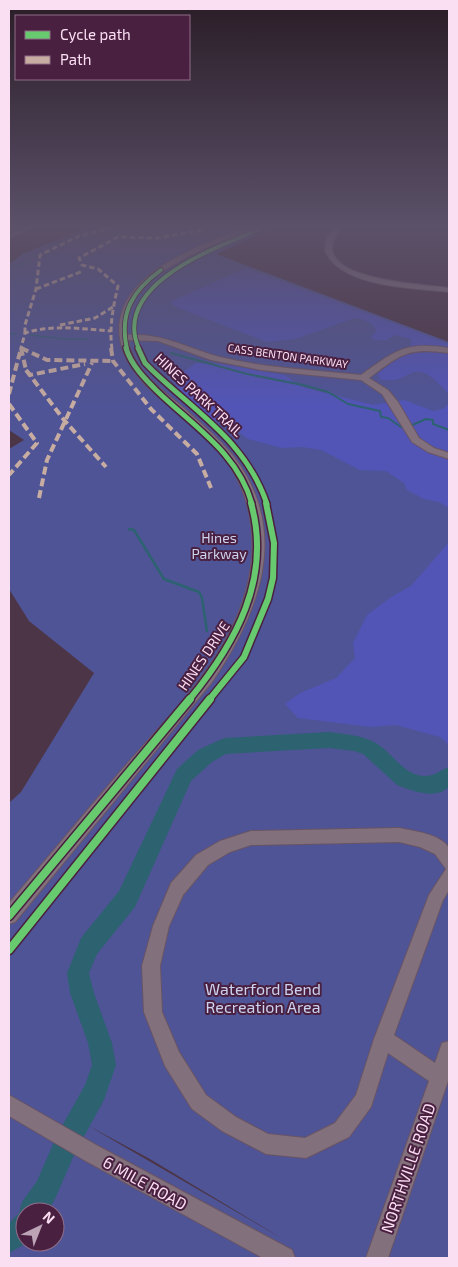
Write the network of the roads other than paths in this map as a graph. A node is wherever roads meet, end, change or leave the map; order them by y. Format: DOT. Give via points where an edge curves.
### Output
graph roads {
  1 [pos="142,286"];
  2 [pos="419,286"];
  3 [pos="449,290"];
  4 [pos="124,338"];
  5 [pos="449,350"];
  6 [pos="363,378"];
  7 [pos="449,456"];
  8 [pos="449,863"];
  9 [pos="449,876"];
  10 [pos="9,916"];
  11 [pos="383,1039"];
  12 [pos="449,1050"];
  13 [pos="440,1077"];
  14 [pos="9,1105"];
  15 [pos="284,1258"];
  16 [pos="377,1258"];
  1 -- 4 [label="street, HINES DRIVE" via="128,306"];
  2 -- 3 [label="street"];
  4 -- 6 [label="street, CASS BENTON PARKWAY" via="159,339 229,362"];
  4 -- 10 [label="street, HINES DRIVE" via="130,358 142,376 211,438 242,479 258,533 254,583 234,636 206,678"];
  5 -- 6 [label="street, CASS BENTON PARKWAY" via="413,347"];
  6 -- 7 [label="street, CASS BENTON PARKWAY" via="385,392 415,440"];
  8 -- 11 [label="street" via="441,850 422,840 399,835 251,838 226,846 202,860 177,888 161,926 151,966 153,1012 172,1059 199,1102 229,1124 266,1144 306,1148 342,1130 364,1100"];
  9 -- 11 [label="street" via="437,895"];
  11 -- 13 [label="street"];
  12 -- 13 [label="street, NORTHVILLE ROAD"];
  13 -- 16 [label="street, NORTHVILLE ROAD"];
  14 -- 15 [label="street, 6 MILE ROAD"];
}
